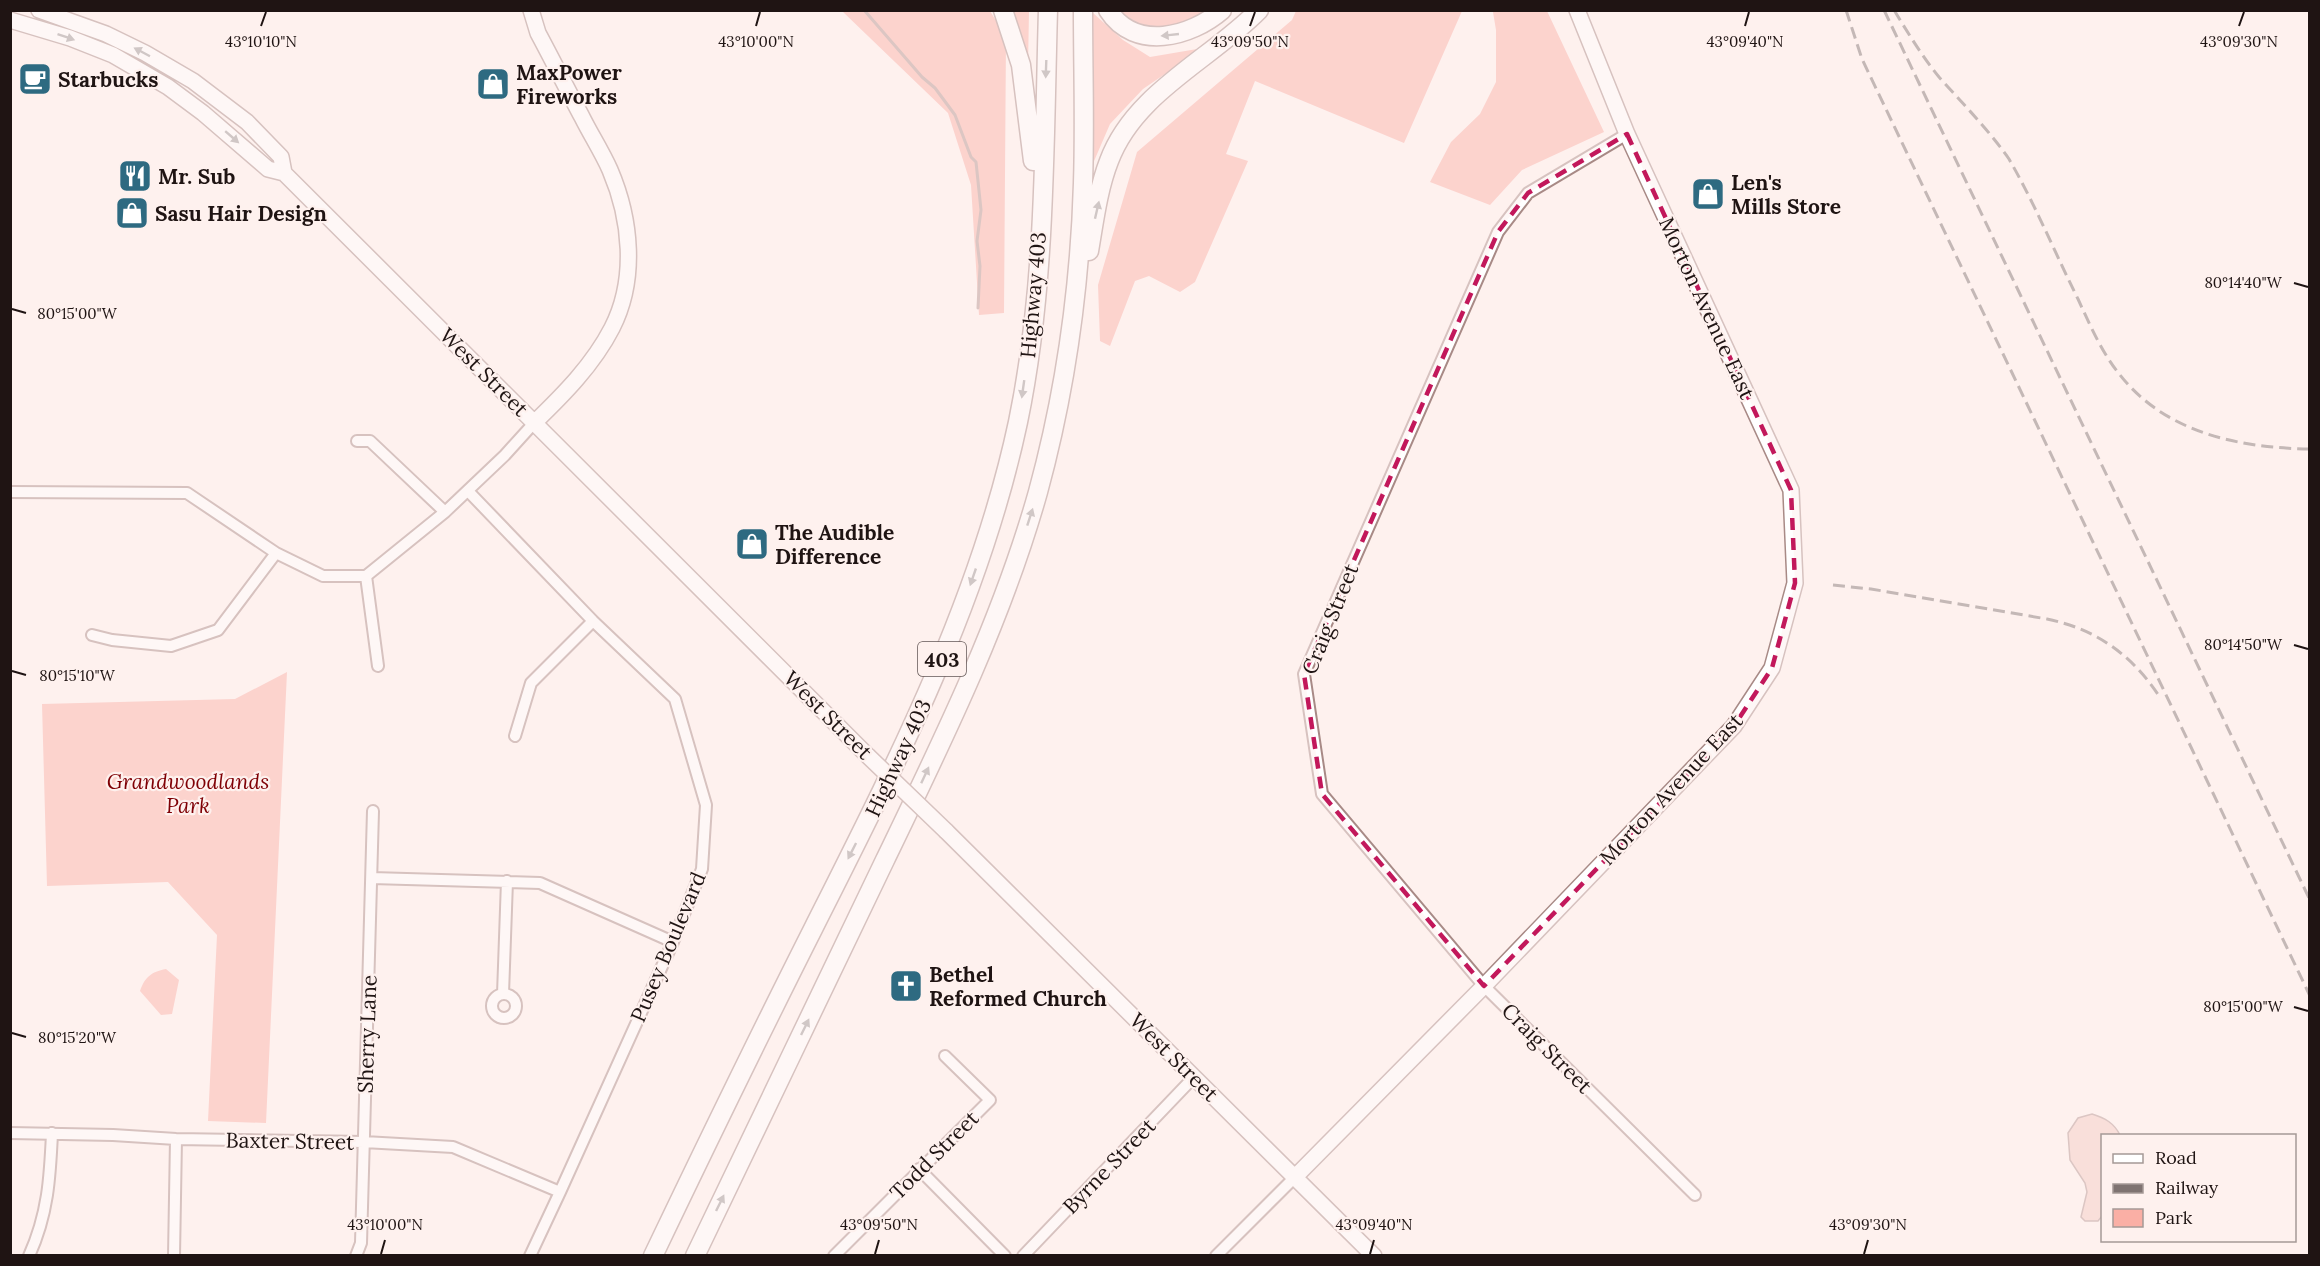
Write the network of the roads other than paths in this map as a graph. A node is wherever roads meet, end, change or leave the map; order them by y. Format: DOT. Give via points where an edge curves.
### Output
graph roads {
  1 [pos="39,10"];
  2 [pos="531,10"];
  3 [pos="1003,10"];
  4 [pos="1048,10"];
  5 [pos="1083,10"];
  6 [pos="1108,10"];
  7 [pos="1222,10"];
  8 [pos="1259,10"];
  9 [pos="1577,10"];
  10 [pos="10,20"];
  11 [pos="1627,134"];
  12 [pos="284,173"];
  13 [pos="1038,268"];
  14 [pos="1073,307"];
  15 [pos="534,423"];
  16 [pos="357,441"];
  17 [pos="468,490"];
  18 [pos="10,492"];
  19 [pos="445,512"];
  20 [pos="276,553"];
  21 [pos="366,576"];
  22 [pos="593,621"];
  23 [pos="92,635"];
  24 [pos="378,666"];
  25 [pos="515,736"];
  26 [pos="373,811"];
  27 [pos="372,878"];
  28 [pos="507,881"];
  29 [pos="672,942"];
  30 [pos="1484,986"];
  31 [pos="503,994"];
  32 [pos="945,1056"];
  33 [pos="1194,1077"];
  34 [pos="10,1133"];
  35 [pos="52,1133"];
  36 [pos="176,1139"];
  37 [pos="364,1142"];
  38 [pos="919,1169"];
  39 [pos="1295,1177"];
  40 [pos="561,1192"];
  41 [pos="1695,1195"];
  42 [pos="29,1256"];
  43 [pos="174,1256"];
  44 [pos="356,1256"];
  45 [pos="530,1256"];
  46 [pos="653,1256"];
  47 [pos="695,1256"];
  48 [pos="834,1256"];
  49 [pos="1005,1256"];
  50 [pos="1023,1256"];
  51 [pos="1216,1256"];
  52 [pos="1374,1256"];
  12 -- 1 [label="main road, West Street, one-way" via="281,157 247,122 193,81 106,34"];
  2 -- 15 [label="main road" via="538,33 610,170 622,205 628,256 628,276 612,329 585,369"];
  3 -- 13 [label="highway" via="1021,65 1029,115 1033,243"];
  4 -- 13 [label="highway, Highway 403 / 403, one-way"];
  5 -- 14 [label="highway, Highway 403 / 403" via="1083,185"];
  7 -- 6 [label="highway, one-way" via="1203,25 1168,37 1134,31"];
  14 -- 8 [label="highway, one-way" via="1083,280 1108,162 1118,142 1157,94"];
  9 -- 11 [label="main road, Morton Avenue East"];
  10 -- 12 [label="main road, West Street, one-way" via="113,55 168,87 268,169"];
  11 -- 30 [label="main road, Morton Avenue East" via="1791,490 1795,583 1772,668 1734,726"];
  11 -- 30 [label="street, Craig Street" via="1528,193 1498,232 1304,674 1322,794"];
  12 -- 15 [label="main road, West Street"];
  13 -- 46 [label="highway, Highway 403 / 403, one-way" via="1018,419 998,504 930,691"];
  47 -- 14 [label="highway, Highway 403 / 403, one-way" via="917,793 1000,608 1043,471"];
  15 -- 17 [label="street"];
  15 -- 33 [label="main road, West Street, bridge"];
  16 -- 19 [label="street" via="370,441"];
  17 -- 19 [label="street"];
  17 -- 22 [label="street, Pusey Boulevard"];
  18 -- 20 [label="street" via="187,493"];
  19 -- 21 [label="street"];
  20 -- 21 [label="street" via="323,576"];
  20 -- 23 [label="street" via="218,630 171,646"];
  21 -- 24 [label="street"];
  22 -- 25 [label="street" via="531,682"];
  22 -- 29 [label="street, Pusey Boulevard" via="675,699 706,805 702,869"];
  26 -- 27 [label="street, Sherry Lane"];
  27 -- 28 [label="street"];
  27 -- 37 [label="street, Sherry Lane"];
  28 -- 29 [label="street" via="540,883"];
  28 -- 31 [label="street"];
  29 -- 40 [label="street, Pusey Boulevard"];
  30 -- 39 [label="main road, Morton Avenue East"];
  30 -- 41 [label="street, Craig Street"];
  32 -- 38 [label="street, Todd Street" via="990,1100"];
  33 -- 39 [label="main road, West Street"];
  33 -- 50 [label="street, Byrne Street"];
  34 -- 35 [label="street, Baxter Street"];
  35 -- 36 [label="street, Baxter Street"];
  35 -- 42 [label="street" via="49,1191"];
  36 -- 37 [label="street, Baxter Street"];
  36 -- 43 [label="street"];
  37 -- 40 [label="street, Baxter Street" via="453,1147"];
  37 -- 44 [label="street, Sherry Lane" via="361,1242"];
  38 -- 48 [label="street, Todd Street"];
  38 -- 49 [label="street"];
  39 -- 51 [label="street"];
  39 -- 52 [label="main road, West Street"];
  40 -- 45 [label="street, Pusey Boulevard"];
}
